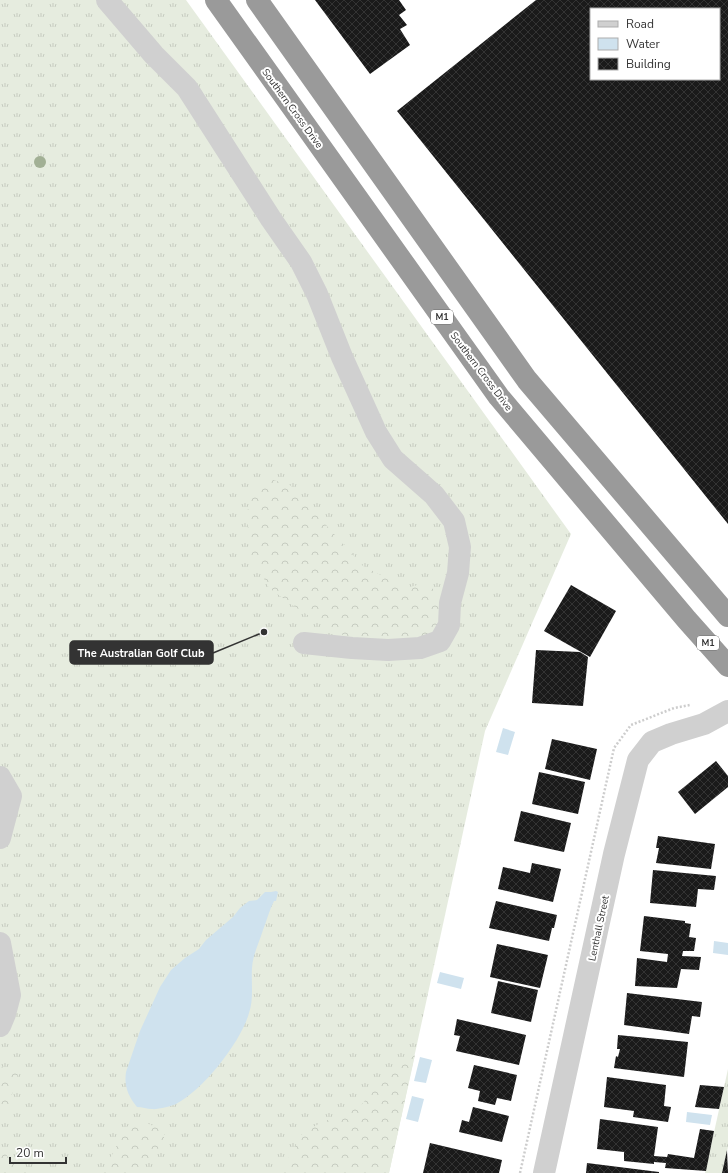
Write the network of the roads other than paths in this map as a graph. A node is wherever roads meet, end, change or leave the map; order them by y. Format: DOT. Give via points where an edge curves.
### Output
graph roads {
  1 [pos="107,0"];
  2 [pos="216,0"];
  3 [pos="257,0"];
  4 [pos="721,609"];
  5 [pos="304,643"];
  6 [pos="728,666"];
  7 [pos="728,711"];
  8 [pos="704,724"];
  9 [pos="728,725"];
  10 [pos="0,777"];
  11 [pos="0,838"];
  12 [pos="0,943"];
  13 [pos="0,1026"];
  14 [pos="544,1173"];
  1 -- 5 [label="street" via="154,56 187,88 300,262 317,294 376,432 393,459 434,495 454,521 460,547 458,573 450,603 449,625 440,641 420,648 388,650"];
  2 -- 6 [label="highway, Southern Cross Drive / M1" via="499,397"];
  3 -- 4 [label="highway" via="527,380"];
  7 -- 8 [label="street, Lenthall Street"];
  8 -- 9 [label="street, Lenthall Street"];
  8 -- 14 [label="street, Lenthall Street" via="652,742 638,760 614,854"];
  10 -- 11 [label="street" via="11,796"];
  12 -- 13 [label="street" via="10,995"];
}
